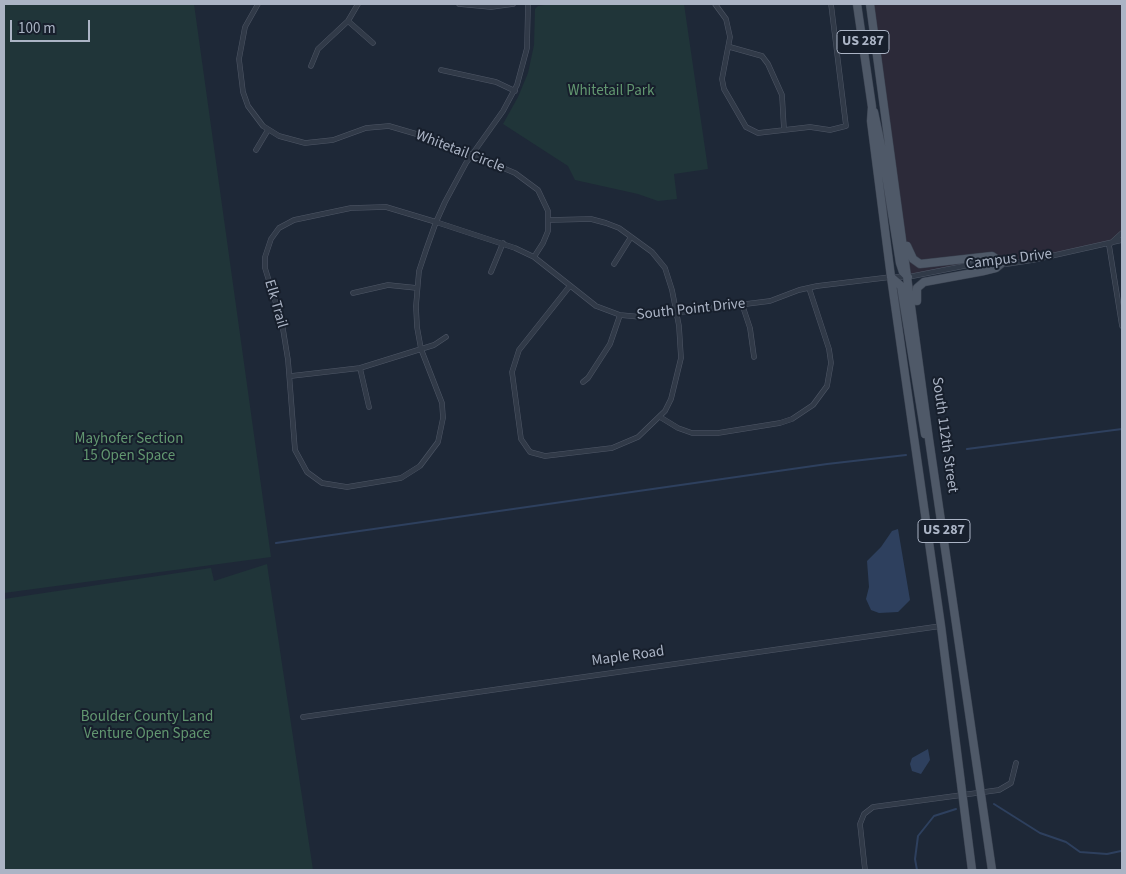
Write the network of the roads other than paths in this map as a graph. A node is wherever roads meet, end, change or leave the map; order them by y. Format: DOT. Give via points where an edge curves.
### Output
graph roads {
  1 [pos="258,4"];
  2 [pos="358,4"];
  3 [pos="459,4"];
  4 [pos="513,4"];
  5 [pos="528,4"];
  6 [pos="715,4"];
  7 [pos="831,4"];
  8 [pos="857,4"];
  9 [pos="870,4"];
  10 [pos="348,21"];
  11 [pos="373,43"];
  12 [pos="730,47"];
  13 [pos="310,66"];
  14 [pos="441,70"];
  15 [pos="515,91"];
  16 [pos="872,107"];
  17 [pos="268,130"];
  18 [pos="784,130"];
  19 [pos="256,150"];
  20 [pos="472,155"];
  21 [pos="549,220"];
  22 [pos="436,222"];
  23 [pos="1122,234"];
  24 [pos="631,237"];
  25 [pos="903,238"];
  26 [pos="1122,240"];
  27 [pos="503,244"];
  28 [pos="1110,245"];
  29 [pos="534,257"];
  30 [pos="1002,263"];
  31 [pos="614,264"];
  32 [pos="491,272"];
  33 [pos="891,277"];
  34 [pos="908,277"];
  35 [pos="569,287"];
  36 [pos="416,288"];
  37 [pos="809,288"];
  38 [pos="353,293"];
  39 [pos="742,304"];
  40 [pos="677,313"];
  41 [pos="620,315"];
  42 [pos="1122,326"];
  43 [pos="446,337"];
  44 [pos="422,349"];
  45 [pos="754,357"];
  46 [pos="360,368"];
  47 [pos="291,376"];
  48 [pos="583,382"];
  49 [pos="369,407"];
  50 [pos="660,417"];
  51 [pos="930,439"];
  52 [pos="957,624"];
  53 [pos="941,626"];
  54 [pos="303,717"];
  55 [pos="1016,763"];
  56 [pos="981,794"];
  57 [pos="961,795"];
  58 [pos="865,870"];
  59 [pos="972,870"];
  60 [pos="992,870"];
  1 -- 17 [label="street, Whitetail Circle" via="241,42 240,76 248,106"];
  2 -- 10 [label="street"];
  3 -- 4 [label="street" via="483,7"];
  5 -- 15 [label="street" via="527,48"];
  6 -- 12 [label="street" via="729,27"];
  7 -- 18 [label="street" via="847,123 844,128 830,130 810,127"];
  8 -- 16 [label="main road, South 112th Street / US 287"];
  9 -- 25 [label="main road, South 112th Street / US 287"];
  10 -- 11 [label="street"];
  10 -- 13 [label="street" via="318,49"];
  12 -- 18 [label="street" via="756,54 768,64 782,96"];
  12 -- 18 [label="street" via="723,82 729,100 744,124 758,132"];
  14 -- 15 [label="street" via="496,82"];
  15 -- 20 [label="street"];
  16 -- 33 [label="main road, South 112th Street / US 287" via="871,121"];
  16 -- 34 [label="main road" via="900,263"];
  17 -- 19 [label="street"];
  17 -- 20 [label="street, Whitetail Circle" via="291,141 320,142 366,128 388,126 437,140"];
  20 -- 21 [label="street, Whitetail Circle" via="532,183 543,197"];
  20 -- 22 [label="street"];
  21 -- 24 [label="street" via="591,219 620,228"];
  21 -- 29 [label="street" via="543,243"];
  22 -- 27 [label="street, South Point Drive"];
  22 -- 36 [label="street"];
  22 -- 47 [label="street, Elk Trail" via="368,206 294,220 276,231 267,246 265,268 282,323"];
  23 -- 28 [label="street"];
  24 -- 31 [label="street"];
  24 -- 40 [label="street" via="652,252 665,268"];
  25 -- 30 [label="main road" via="912,257 920,264 992,256"];
  25 -- 34 [label="main road, South 112th Street / US 287"];
  26 -- 28 [label="street, Campus Drive"];
  27 -- 29 [label="street, South Point Drive"];
  27 -- 32 [label="street"];
  28 -- 30 [label="street, Campus Drive"];
  28 -- 42 [label="street"];
  29 -- 35 [label="street, South Point Drive"];
  30 -- 34 [label="street, Campus Drive" via="974,264"];
  30 -- 51 [label="main road" via="984,271 924,282 918,288"];
  33 -- 34 [label="street, South Point Drive"];
  33 -- 37 [label="street, South Point Drive"];
  33 -- 51 [label="main road" via="902,286 923,426 925,435"];
  33 -- 53 [label="main road, South 112th Street / US 287"];
  34 -- 51 [label="main road, South 112th Street / US 287"];
  35 -- 41 [label="street, South Point Drive" via="596,306"];
  35 -- 50 [label="street" via="534,329 514,360 512,381 524,446 530,452 545,456 612,448 638,437"];
  36 -- 38 [label="street" via="388,285"];
  36 -- 44 [label="street" via="416,316"];
  37 -- 39 [label="street, South Point Drive" via="770,300"];
  37 -- 50 [label="street" via="829,349 830,363 827,386 804,413 780,423 718,433 692,432"];
  39 -- 40 [label="street, South Point Drive"];
  39 -- 45 [label="street" via="750,328"];
  40 -- 41 [label="street, South Point Drive" via="641,317"];
  40 -- 50 [label="street" via="680,367 671,399"];
  41 -- 48 [label="street" via="610,344"];
  43 -- 44 [label="street"];
  44 -- 46 [label="street"];
  44 -- 47 [label="street, Elk Trail" via="442,403 442,429 432,453 412,472 394,480 347,488 331,486 306,472 299,462 293,441"];
  46 -- 47 [label="street"];
  46 -- 49 [label="street"];
  51 -- 52 [label="main road, South 112th Street / US 287"];
  52 -- 53 [label="main road, Maple Road"];
  52 -- 56 [label="main road, South 112th Street / US 287"];
  53 -- 54 [label="street, Maple Road"];
  53 -- 57 [label="main road, South 112th Street / US 287"];
  55 -- 56 [label="street" via="1009,785"];
  56 -- 57 [label="street"];
  56 -- 60 [label="main road, South 112th Street / US 287"];
  57 -- 58 [label="street" via="879,805 868,811 860,829"];
  57 -- 59 [label="main road, South 112th Street / US 287"];
}
